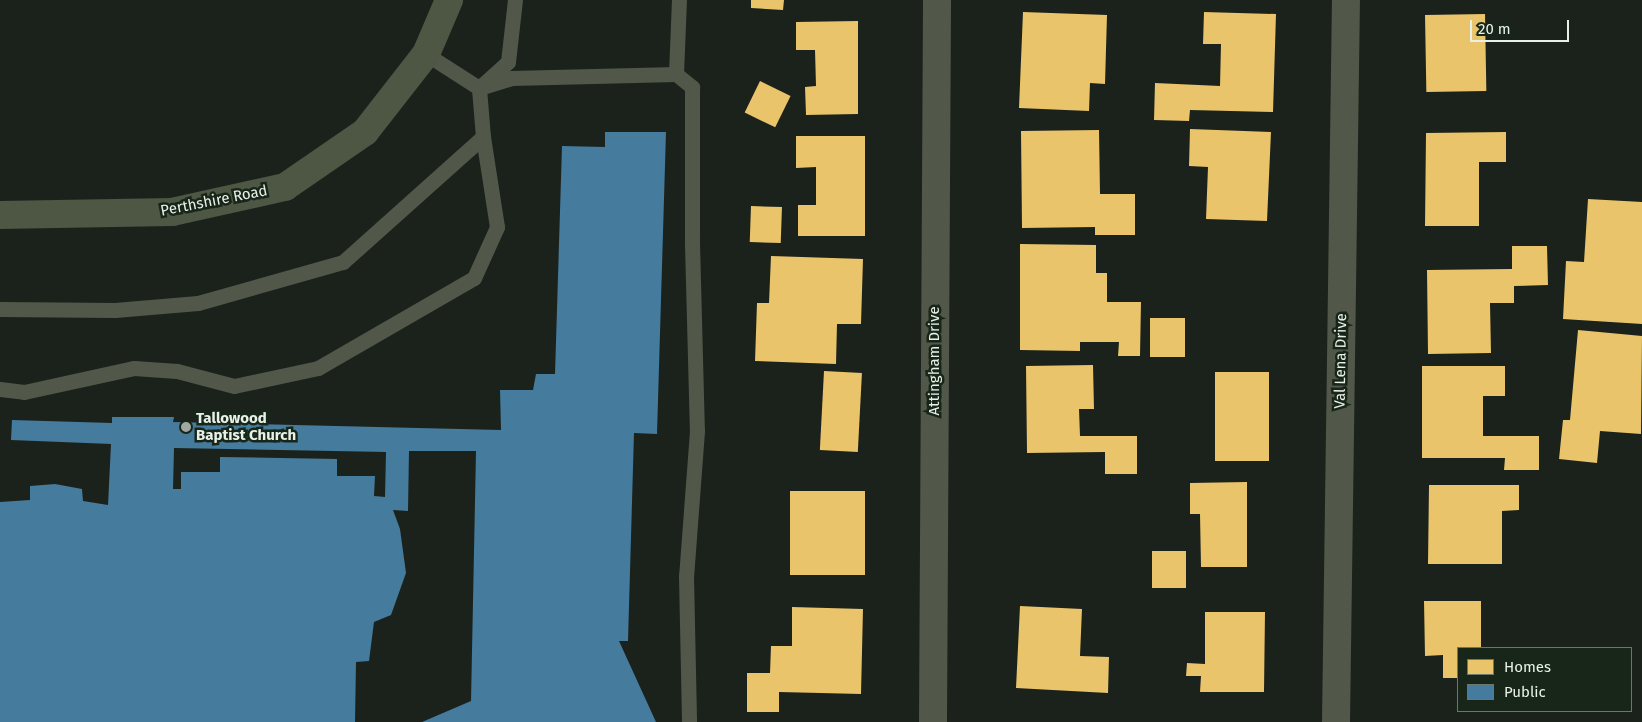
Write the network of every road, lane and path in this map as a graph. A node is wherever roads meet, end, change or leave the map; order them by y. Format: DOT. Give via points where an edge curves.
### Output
graph roads {
  1 [pos="450,0"];
  2 [pos="515,0"];
  3 [pos="679,0"];
  4 [pos="937,0"];
  5 [pos="1346,0"];
  6 [pos="426,54"];
  7 [pos="676,74"];
  8 [pos="479,88"];
  9 [pos="483,137"];
  10 [pos="0,215"];
  11 [pos="0,309"];
  12 [pos="0,389"];
  13 [pos="689,722"];
  14 [pos="933,722"];
  15 [pos="1336,722"];
  1 -- 6 [label="street, Perthshire Road"];
  2 -- 8 [label="lane" via="508,62"];
  3 -- 7 [label="lane"];
  4 -- 14 [label="street, Attingham Drive"];
  5 -- 15 [label="street, Val Lena Drive"];
  6 -- 8 [label="lane"];
  6 -- 10 [label="street, Perthshire Road" via="365,132 285,186 172,212"];
  7 -- 8 [label="lane" via="511,78"];
  7 -- 13 [label="lane" via="692,87 692,243 698,432 686,576"];
  8 -- 9 [label="lane"];
  9 -- 11 [label="lane" via="343,262 198,303 115,310"];
  9 -- 12 [label="lane" via="496,227 474,278 318,368 234,386 177,371 134,368 24,392"];
}
